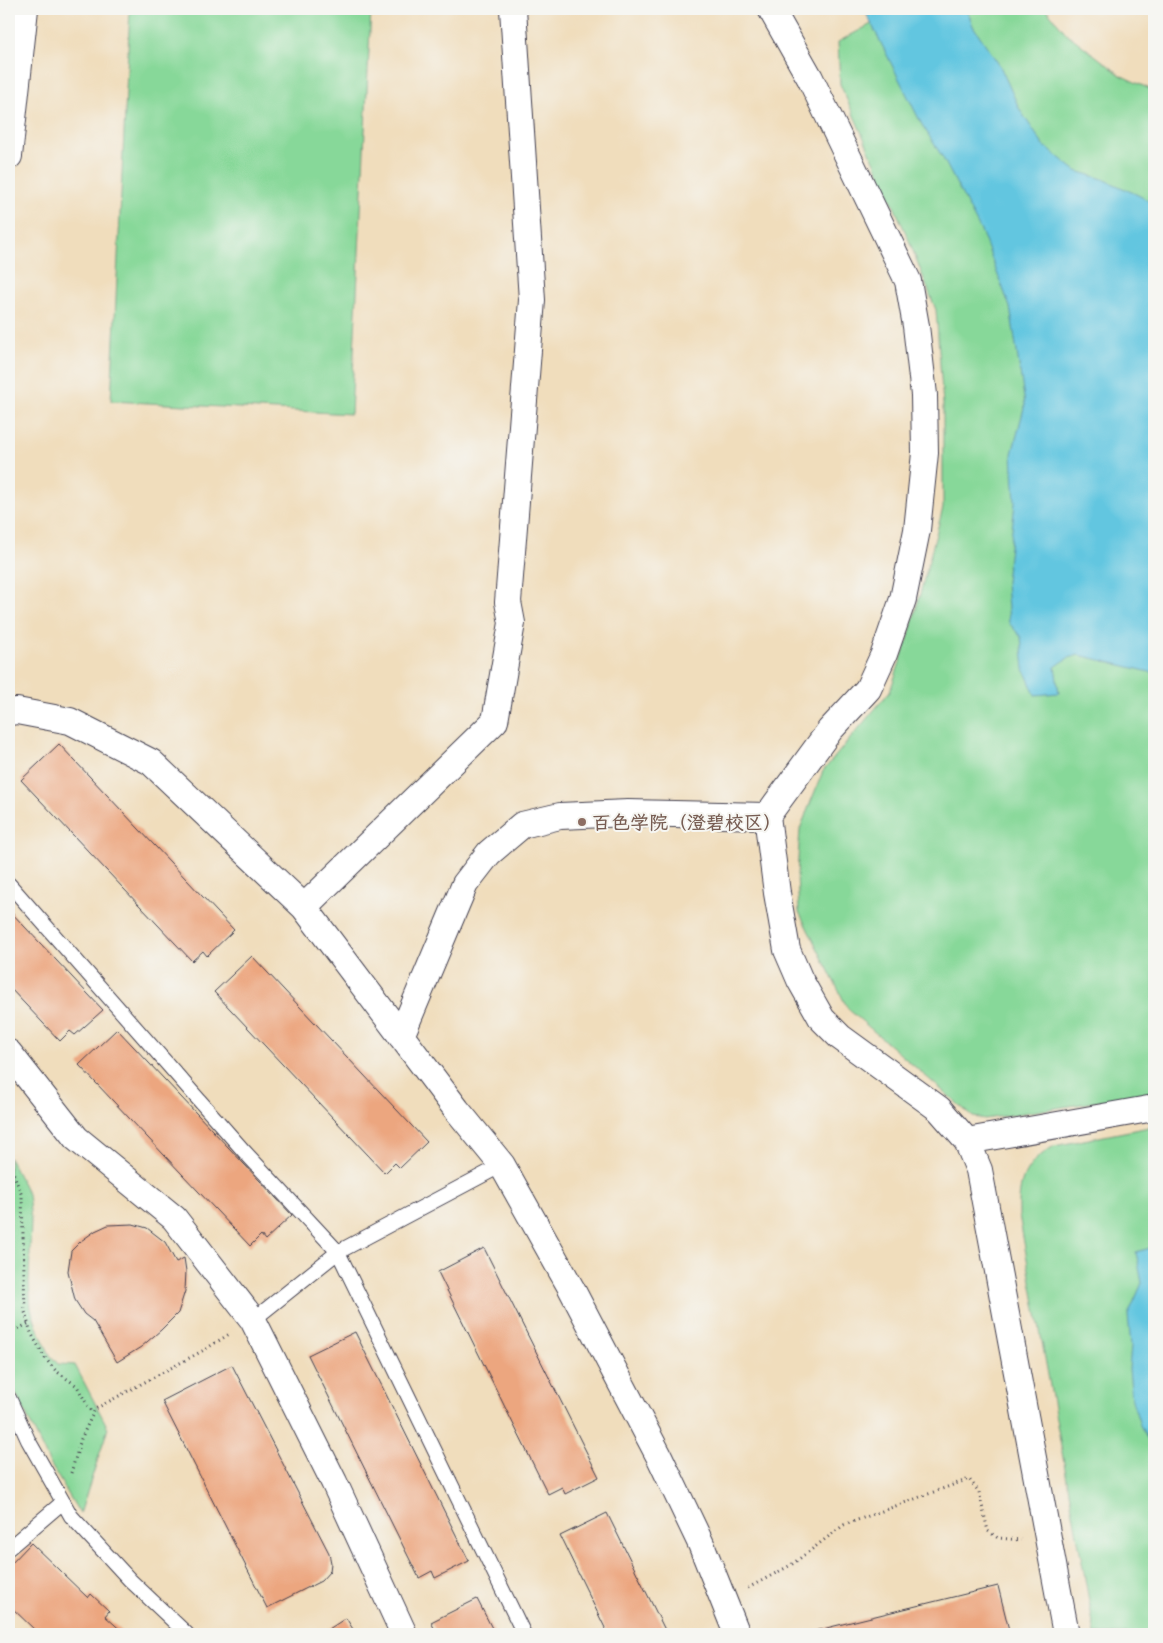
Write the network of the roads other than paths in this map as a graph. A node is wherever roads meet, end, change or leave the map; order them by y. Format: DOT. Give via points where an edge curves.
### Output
graph roads {
  1 [pos="25,9"];
  2 [pos="513,9"];
  3 [pos="775,10"];
  4 [pos="9,156"];
  5 [pos="9,712"];
  6 [pos="768,816"];
  7 [pos="9,884"];
  8 [pos="304,907"];
  9 [pos="401,1036"];
  10 [pos="9,1053"];
  11 [pos="1154,1108"];
  12 [pos="968,1141"];
  13 [pos="502,1165"];
  14 [pos="338,1252"];
  15 [pos="253,1320"];
  16 [pos="9,1398"];
  17 [pos="63,1502"];
  18 [pos="9,1548"];
  19 [pos="187,1634"];
  20 [pos="404,1634"];
  21 [pos="524,1634"];
  22 [pos="737,1634"];
  23 [pos="1066,1634"];
  1 -- 4 [label="street"];
  2 -- 8 [label="street" via="532,300 508,602 512,623 495,721"];
  3 -- 6 [label="street" via="908,281 924,395 925,453 917,530 903,599 884,654 868,689 830,730"];
  5 -- 8 [label="street" via="70,721 151,762"];
  6 -- 9 [label="street" via="628,813 560,816 522,825 489,852 465,884"];
  6 -- 12 [label="street" via="787,950 822,1019 840,1037 939,1109"];
  7 -- 14 [label="lane"];
  8 -- 9 [label="street"];
  9 -- 13 [label="street"];
  10 -- 15 [label="street" via="76,1138 174,1218"];
  11 -- 12 [label="street"];
  12 -- 23 [label="street" via="979,1170"];
  13 -- 14 [label="lane"];
  13 -- 22 [label="street" via="660,1458 701,1544"];
  14 -- 15 [label="lane"];
  14 -- 21 [label="lane"];
  15 -- 20 [label="street" via="334,1482"];
  16 -- 17 [label="lane"];
  17 -- 18 [label="lane"];
  17 -- 19 [label="lane" via="71,1516 130,1580"];
}
